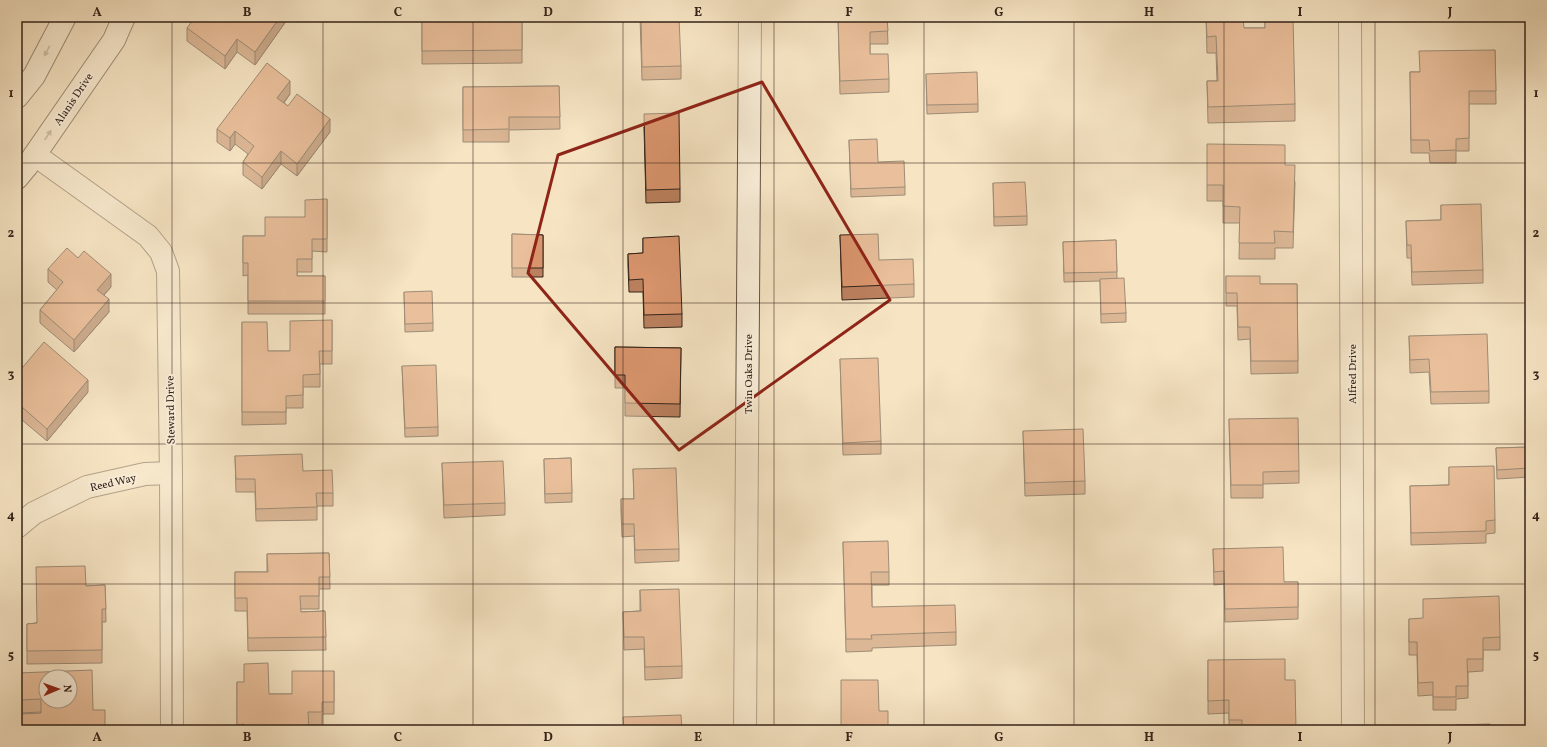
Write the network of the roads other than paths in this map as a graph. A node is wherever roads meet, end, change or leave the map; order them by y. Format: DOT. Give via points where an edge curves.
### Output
graph roads {
  1 [pos="65,17"];
  2 [pos="124,17"];
  3 [pos="750,17"];
  4 [pos="1350,17"];
  5 [pos="17,97"];
  6 [pos="34,155"];
  7 [pos="17,178"];
  8 [pos="171,473"];
  9 [pos="17,527"];
  10 [pos="172,730"];
  11 [pos="745,730"];
  12 [pos="1353,730"];
  1 -- 5 [label="street, one-way" via="34,76"];
  6 -- 2 [label="street, Alanis Drive, one-way" via="114,40"];
  3 -- 11 [label="street, Twin Oaks Drive"];
  4 -- 12 [label="street, Alfred Drive"];
  6 -- 7 [label="street, Alanis Drive"];
  6 -- 8 [label="street, Steward Drive" via="148,236 161,252 168,271"];
  8 -- 9 [label="street, Reed Way" via="145,474 87,487 34,513"];
  8 -- 10 [label="street, Steward Drive"];
}
